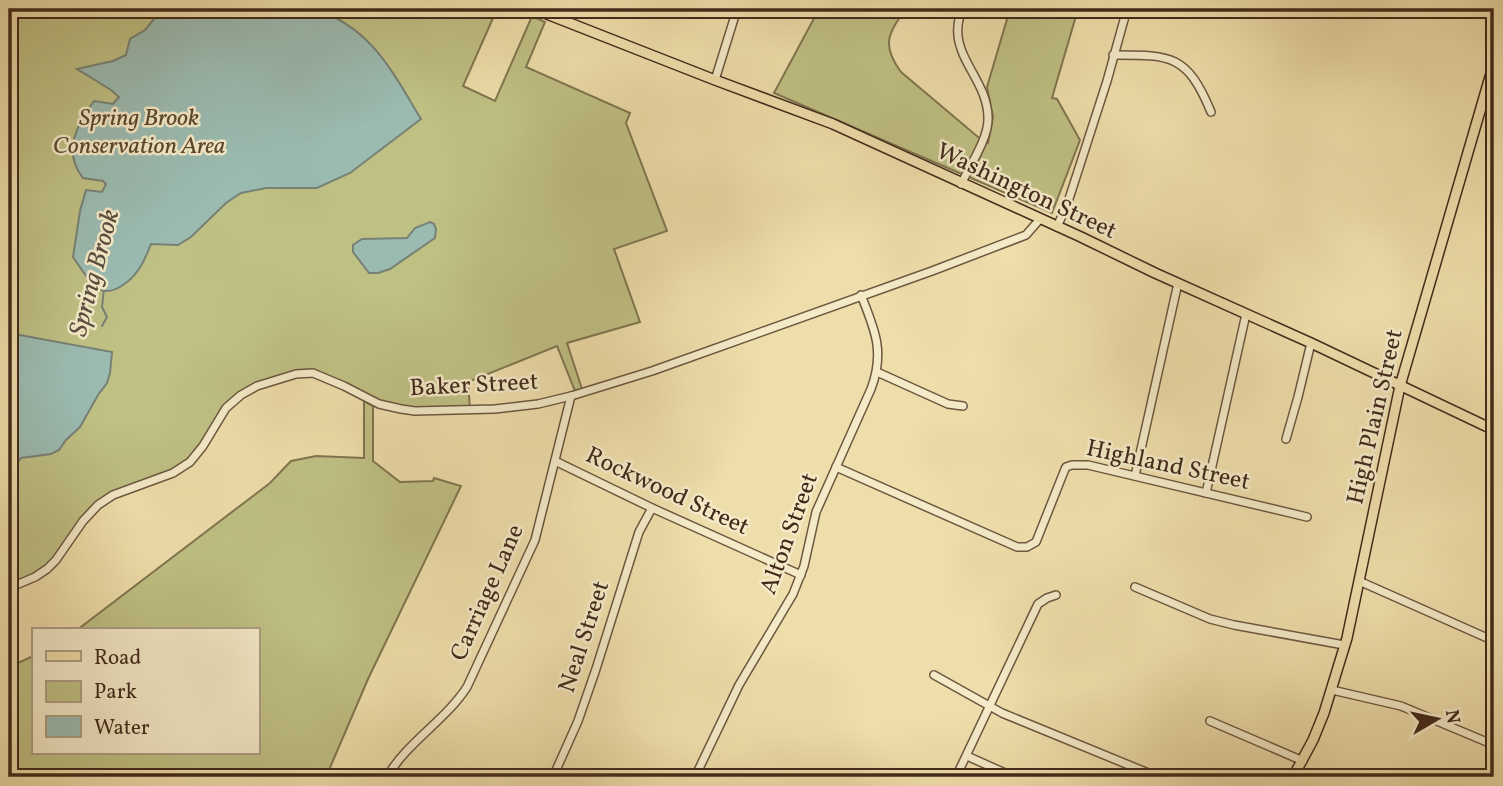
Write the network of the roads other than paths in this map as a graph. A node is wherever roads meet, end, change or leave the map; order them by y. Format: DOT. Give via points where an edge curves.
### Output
graph roads {
  1 [pos="534,9"];
  2 [pos="737,9"];
  3 [pos="962,9"];
  4 [pos="1127,9"];
  5 [pos="1113,55"];
  6 [pos="1494,63"];
  7 [pos="715,80"];
  8 [pos="1211,112"];
  9 [pos="961,184"];
  10 [pos="1040,219"];
  11 [pos="1057,228"];
  12 [pos="1178,283"];
  13 [pos="861,295"];
  14 [pos="1246,314"];
  15 [pos="1311,343"];
  16 [pos="877,372"];
  17 [pos="1400,386"];
  18 [pos="571,396"];
  19 [pos="963,406"];
  20 [pos="1494,429"];
  21 [pos="1286,439"];
  22 [pos="555,461"];
  23 [pos="836,467"];
  24 [pos="1135,476"];
  25 [pos="1206,493"];
  26 [pos="652,508"];
  27 [pos="1307,517"];
  28 [pos="801,575"];
  29 [pos="1359,581"];
  30 [pos="9,587"];
  31 [pos="1135,587"];
  32 [pos="1056,596"];
  33 [pos="1494,641"];
  34 [pos="1344,645"];
  35 [pos="934,675"];
  36 [pos="1332,690"];
  37 [pos="990,706"];
  38 [pos="1210,721"];
  39 [pos="1494,745"];
  40 [pos="967,755"];
  41 [pos="1303,761"];
  42 [pos="387,777"];
  43 [pos="552,777"];
  44 [pos="695,777"];
  45 [pos="956,777"];
  46 [pos="1014,777"];
  47 [pos="1158,777"];
  48 [pos="1293,777"];
  1 -- 7 [label="main road, Washington Street"];
  2 -- 7 [label="street"];
  3 -- 9 [label="street" via="958,37 985,99 989,120"];
  4 -- 5 [label="street"];
  5 -- 8 [label="street" via="1172,60 1189,72"];
  5 -- 11 [label="street"];
  6 -- 17 [label="main road, High Plain Street"];
  7 -- 9 [label="main road, Washington Street" via="832,124"];
  9 -- 10 [label="main road, Washington Street"];
  10 -- 11 [label="main road, Washington Street"];
  10 -- 13 [label="street, Baker Street" via="1026,235"];
  11 -- 12 [label="main road, Washington Street"];
  12 -- 14 [label="main road, Washington Street"];
  12 -- 24 [label="street"];
  13 -- 16 [label="street, Alton Street" via="879,346"];
  13 -- 18 [label="street, Baker Street"];
  14 -- 15 [label="main road, Washington Street"];
  14 -- 25 [label="street"];
  15 -- 17 [label="main road, Washington Street"];
  15 -- 21 [label="street"];
  16 -- 19 [label="street" via="948,404"];
  16 -- 23 [label="street, Alton Street"];
  17 -- 20 [label="main road, Washington Street"];
  17 -- 29 [label="main road, High Plain Street"];
  18 -- 22 [label="street, Carriage Lane"];
  18 -- 30 [label="street, Baker Street" via="511,408 415,411 379,404 313,373 257,386 226,408 190,462 98,505 47,569"];
  22 -- 26 [label="street, Rockwood Street"];
  22 -- 42 [label="street, Carriage Lane" via="535,540 467,687"];
  23 -- 24 [label="street, Highland Street" via="1023,548 1036,542 1066,467 1085,464"];
  23 -- 28 [label="street, Alton Street" via="816,512"];
  24 -- 25 [label="street, Highland Street"];
  25 -- 27 [label="street, Highland Street"];
  26 -- 28 [label="street, Rockwood Street"];
  26 -- 43 [label="street, Neal Street" via="639,531 578,721"];
  28 -- 44 [label="street, Alton Street" via="739,685"];
  29 -- 33 [label="street"];
  29 -- 34 [label="main road, High Plain Street"];
  31 -- 34 [label="street" via="1210,619"];
  32 -- 37 [label="street" via="1038,604"];
  34 -- 36 [label="main road, High Plain Street"];
  35 -- 37 [label="street"];
  36 -- 39 [label="street" via="1401,706"];
  36 -- 41 [label="main road, High Plain Street"];
  37 -- 40 [label="street"];
  37 -- 47 [label="street"];
  38 -- 41 [label="street"];
  40 -- 45 [label="street"];
  40 -- 46 [label="street"];
  41 -- 48 [label="main road, High Plain Street"];
}
